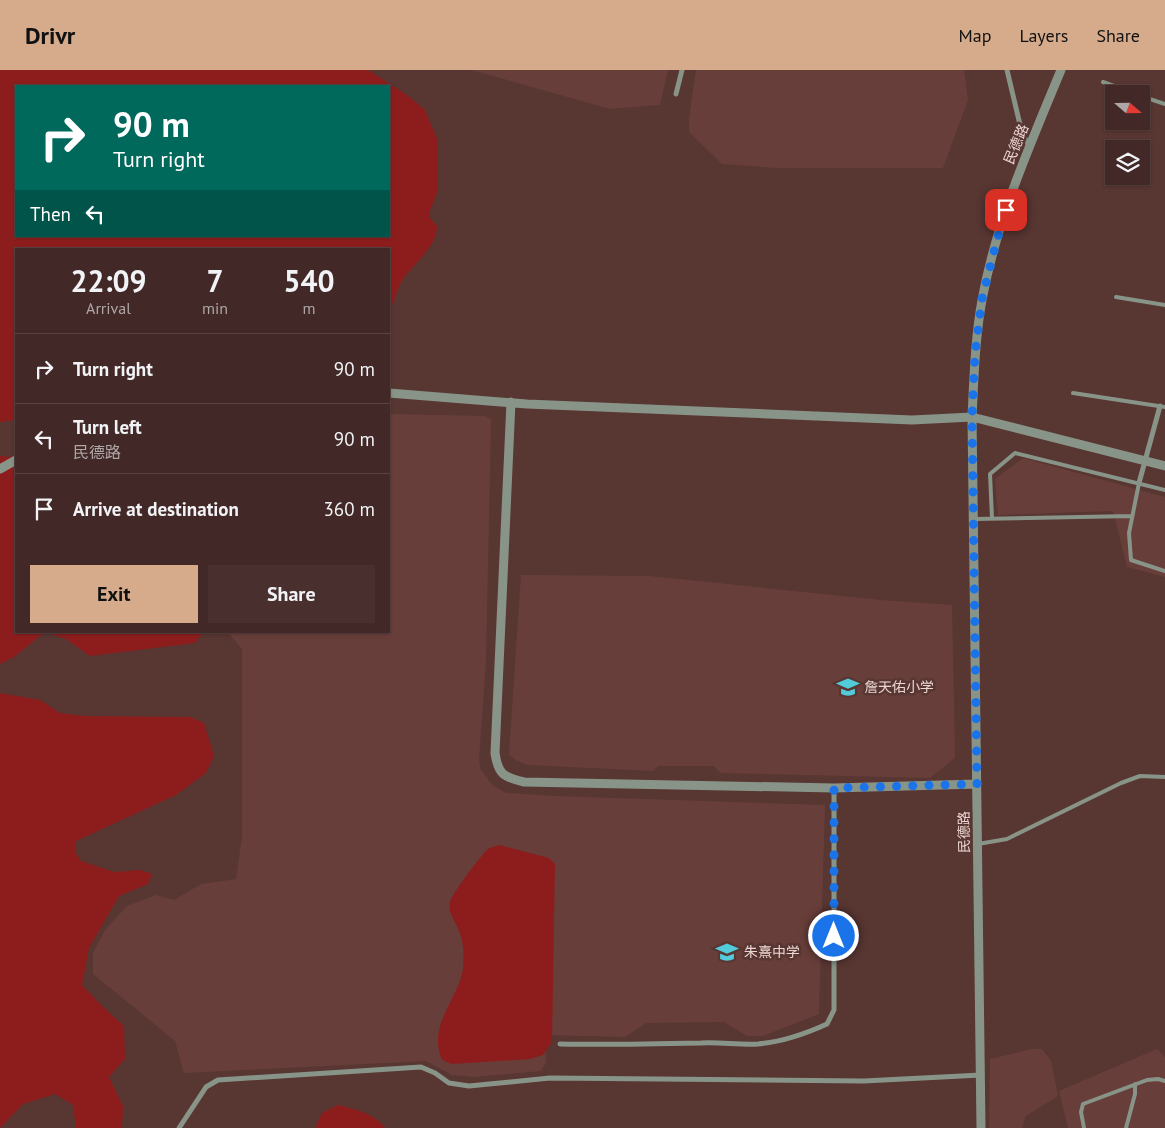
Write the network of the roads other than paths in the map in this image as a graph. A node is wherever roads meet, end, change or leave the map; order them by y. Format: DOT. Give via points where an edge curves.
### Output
graph roads {
  1 [pos="682,70"];
  2 [pos="1007,70"];
  3 [pos="1061,70"];
  4 [pos="1103,82"];
  5 [pos="1111,85"];
  6 [pos="676,94"];
  7 [pos="1150,99"];
  8 [pos="1165,104"];
  9 [pos="1029,147"];
  10 [pos="1116,297"];
  11 [pos="1165,305"];
  12 [pos="390,393"];
  13 [pos="1073,393"];
  14 [pos="511,402"];
  15 [pos="1162,407"];
  16 [pos="972,417"];
  17 [pos="15,461"];
  18 [pos="1145,461"];
  19 [pos="1165,466"];
  20 [pos="0,469"];
  21 [pos="1139,483"];
  22 [pos="1165,490"];
  23 [pos="1132,516"];
  24 [pos="992,518"];
  25 [pos="974,519"];
  26 [pos="1165,571"];
  27 [pos="1165,777"];
  28 [pos="977,784"];
  29 [pos="834,788"];
  30 [pos="978,844"];
  31 [pos="560,1044"];
  32 [pos="981,1075"];
  33 [pos="1165,1081"];
  34 [pos="1135,1084"];
  35 [pos="179,1128"];
  36 [pos="981,1128"];
  37 [pos="1084,1128"];
  38 [pos="1126,1128"];
  1 -- 6 [label="street"];
  2 -- 9 [label="street" via="1022,133"];
  3 -- 9 [label="street, 民德路"];
  4 -- 5 [label="lane"];
  7 -- 8 [label="lane"];
  9 -- 16 [label="street, 民德路" via="997,240 982,299"];
  10 -- 11 [label="lane"];
  12 -- 14 [label="street"];
  13 -- 15 [label="lane"];
  14 -- 16 [label="street" via="912,420"];
  14 -- 29 [label="street" via="495,753 497,768 507,778 524,782"];
  15 -- 18 [label="street"];
  16 -- 18 [label="street"];
  16 -- 25 [label="street, 民德路"];
  17 -- 20 [label="street"];
  18 -- 19 [label="street"];
  18 -- 21 [label="street"];
  21 -- 22 [label="lane"];
  21 -- 23 [label="lane"];
  21 -- 24 [label="lane" via="1015,453 990,474"];
  23 -- 24 [label="lane"];
  23 -- 26 [label="lane" via="1129,533 1131,560"];
  24 -- 25 [label="lane"];
  25 -- 28 [label="street, 民德路"];
  27 -- 30 [label="lane" via="1140,776 1120,783 1007,839"];
  28 -- 29 [label="street"];
  28 -- 30 [label="street, 民德路"];
  29 -- 31 [label="street" via="834,1010 827,1024 776,1042 756,1044"];
  30 -- 32 [label="street, 民德路"];
  32 -- 35 [label="street" via="864,1081 550,1078 469,1086 449,1083 421,1067 218,1080 206,1087"];
  32 -- 36 [label="street, 民德路"];
  33 -- 34 [label="lane" via="1147,1080"];
  34 -- 37 [label="lane" via="1083,1104"];
  34 -- 38 [label="lane"];
}
